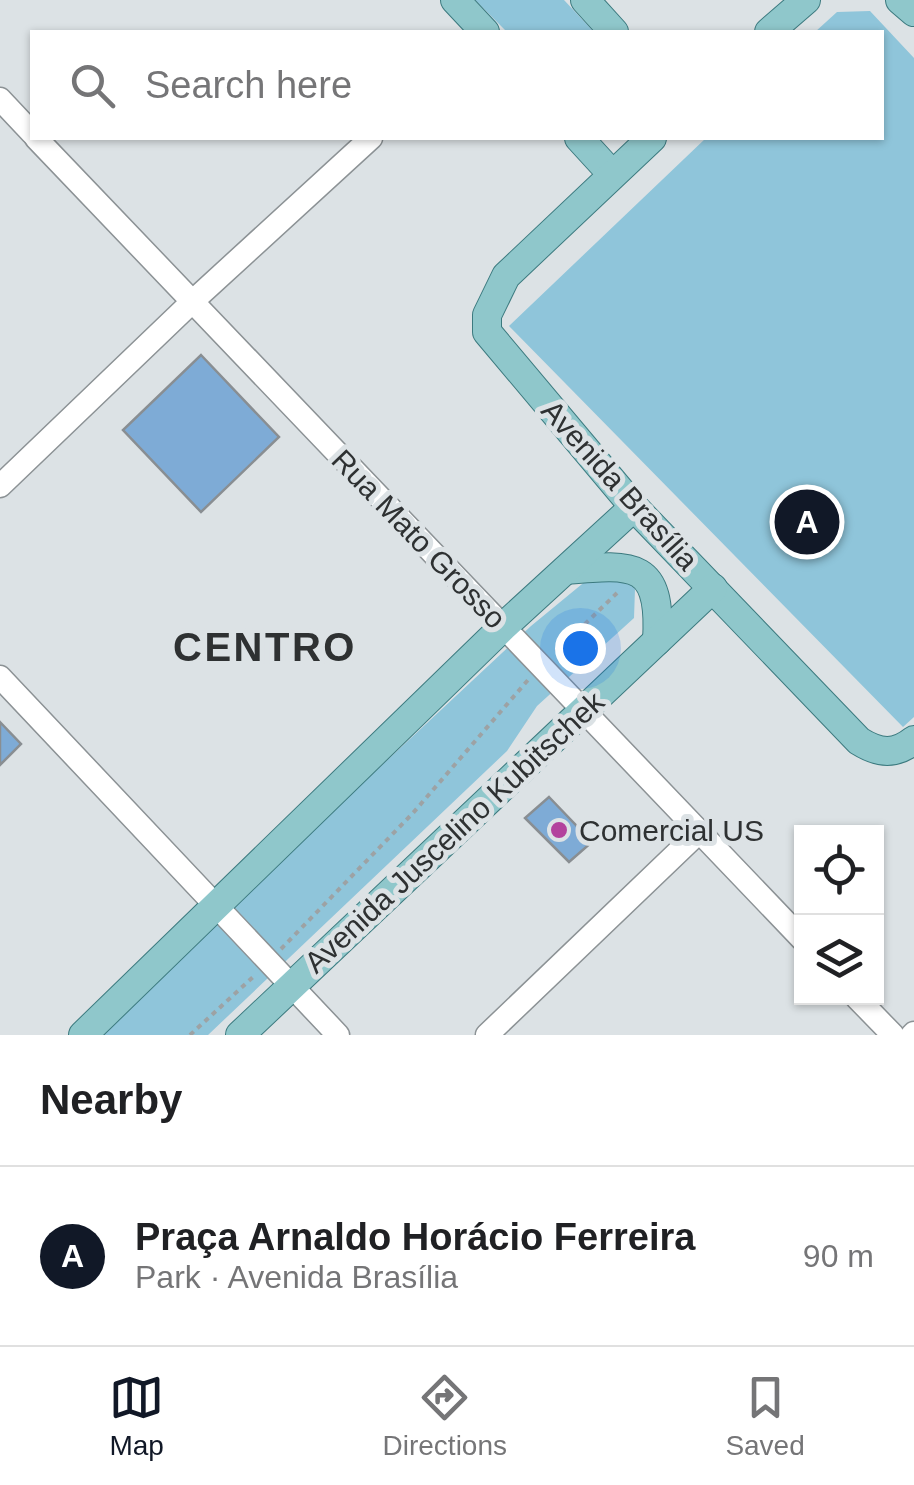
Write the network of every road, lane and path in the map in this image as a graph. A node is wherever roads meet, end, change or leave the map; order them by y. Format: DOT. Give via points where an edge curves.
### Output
graph roads {
  1 [pos="455,0"];
  2 [pos="585,0"];
  3 [pos="806,0"];
  4 [pos="900,0"];
  5 [pos="914,12"];
  6 [pos="483,30"];
  7 [pos="610,30"];
  8 [pos="771,30"];
  9 [pos="0,99"];
  10 [pos="30,131"];
  11 [pos="39,140"];
  12 [pos="369,140"];
  13 [pos="581,140"];
  14 [pos="650,140"];
  15 [pos="611,173"];
  16 [pos="193,302"];
  17 [pos="0,486"];
  18 [pos="634,507"];
  19 [pos="566,570"];
  20 [pos="638,573"];
  21 [pos="712,588"];
  22 [pos="503,627"];
  23 [pos="657,641"];
  24 [pos="540,666"];
  25 [pos="0,678"];
  26 [pos="585,711"];
  27 [pos="914,740"];
  28 [pos="699,832"];
  29 [pos="214,906"];
  30 [pos="794,932"];
  31 [pos="267,964"];
  32 [pos="289,987"];
  33 [pos="864,1005"];
  34 [pos="83,1035"];
  35 [pos="190,1035"];
  36 [pos="240,1035"];
  37 [pos="338,1035"];
  38 [pos="487,1035"];
  39 [pos="893,1035"];
  1 -- 6 [label="main road"];
  2 -- 7 [label="main road"];
  3 -- 8 [label="main road"];
  4 -- 5 [label="main road"];
  9 -- 10 [label="street, Rua Mato Grosso"];
  11 -- 16 [label="street, Rua Mato Grosso"];
  12 -- 16 [label="street"];
  13 -- 15 [label="main road"];
  14 -- 15 [label="main road, Avenida Brasília"];
  15 -- 18 [label="main road, Avenida Brasília" via="506,276 487,315 487,332"];
  16 -- 17 [label="street"];
  16 -- 22 [label="street, Rua Mato Grosso"];
  18 -- 19 [label="main road"];
  18 -- 21 [label="main road, Avenida Brasília"];
  19 -- 20 [label="main road" via="610,566"];
  19 -- 22 [label="main road"];
  20 -- 23 [label="main road" via="656,592"];
  20 -- 24 [label="path"];
  21 -- 23 [label="main road, Avenida Juscelino Kubitschek"];
  21 -- 27 [label="main road, Avenida Brasília" via="860,741 886,752"];
  22 -- 24 [label="street, Rua Mato Grosso"];
  22 -- 29 [label="main road"];
  23 -- 26 [label="main road, Avenida Juscelino Kubitschek"];
  24 -- 26 [label="street, Rua Mato Grosso"];
  24 -- 31 [label="path" via="413,814"];
  25 -- 29 [label="street"];
  26 -- 28 [label="street, Rua Mato Grosso"];
  26 -- 32 [label="main road, Avenida Juscelino Kubitschek"];
  28 -- 30 [label="street, Rua Mato Grosso"];
  28 -- 38 [label="street"];
  29 -- 31 [label="street"];
  29 -- 34 [label="main road"];
  31 -- 32 [label="street"];
  31 -- 35 [label="path"];
  32 -- 36 [label="main road, Avenida Juscelino Kubitschek"];
  32 -- 37 [label="street"];
  33 -- 39 [label="street"];
}
